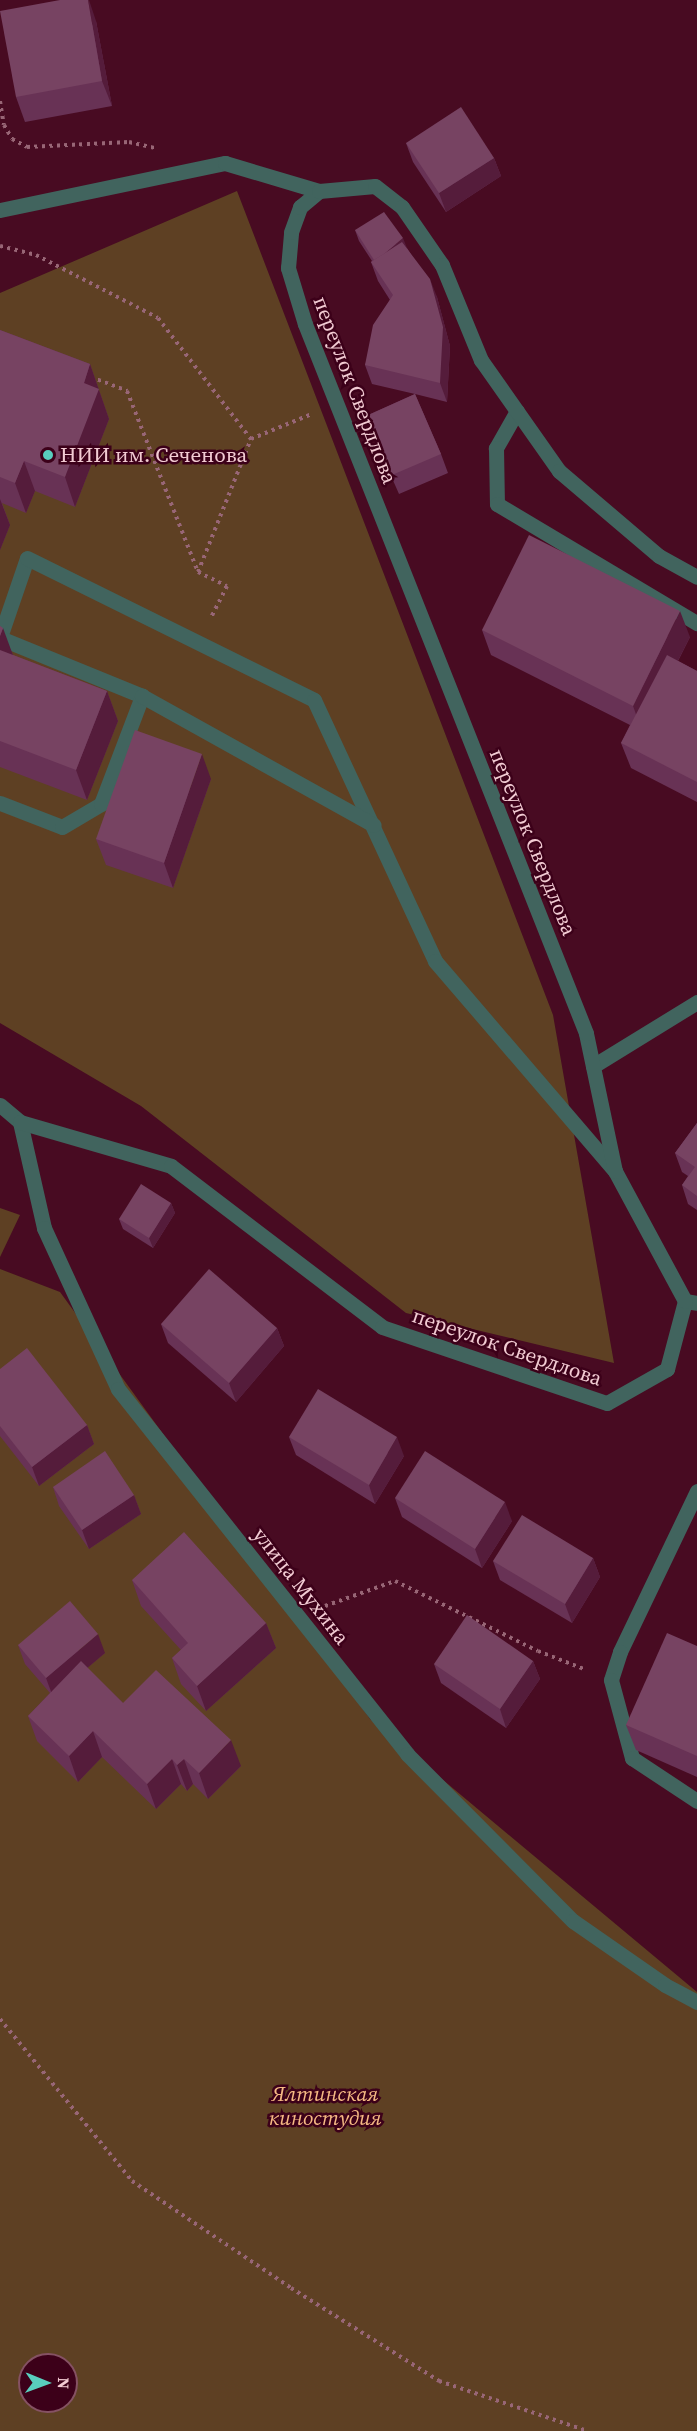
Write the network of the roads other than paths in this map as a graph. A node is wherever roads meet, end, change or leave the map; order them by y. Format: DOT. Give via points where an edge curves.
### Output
graph roads {
  1 [pos="319,191"];
  2 [pos="0,210"];
  3 [pos="517,411"];
  4 [pos="697,577"];
  5 [pos="697,623"];
  6 [pos="0,637"];
  7 [pos="142,696"];
  8 [pos="0,803"];
  9 [pos="374,825"];
  10 [pos="697,1002"];
  11 [pos="593,1066"];
  12 [pos="0,1105"];
  13 [pos="20,1122"];
  14 [pos="615,1171"];
  15 [pos="691,1302"];
  16 [pos="697,1491"];
  17 [pos="697,1801"];
  18 [pos="697,2002"];
  1 -- 2 [label="street" via="225,163"];
  1 -- 3 [label="street" via="375,186 402,207 442,265 481,360"];
  1 -- 11 [label="street, переулок Свердлова" via="300,207 291,232 288,268 336,404 586,1033"];
  3 -- 4 [label="street" via="559,471 659,556"];
  3 -- 5 [label="street" via="496,448 497,504"];
  6 -- 7 [label="street"];
  6 -- 9 [label="street" via="27,558 314,700"];
  7 -- 8 [label="street" via="101,804 63,827"];
  7 -- 9 [label="street"];
  9 -- 14 [label="street" via="435,961"];
  10 -- 11 [label="street"];
  11 -- 14 [label="street, переулок Свердлова"];
  12 -- 13 [label="street"];
  13 -- 15 [label="street, переулок Свердлова" via="171,1166 382,1327 607,1403 667,1369"];
  13 -- 18 [label="street, улица Мухина" via="44,1228 118,1389 407,1754 573,1921 665,1985"];
  14 -- 15 [label="street, переулок Свердлова"];
  16 -- 17 [label="street" via="620,1652 611,1680 632,1758"];
}
